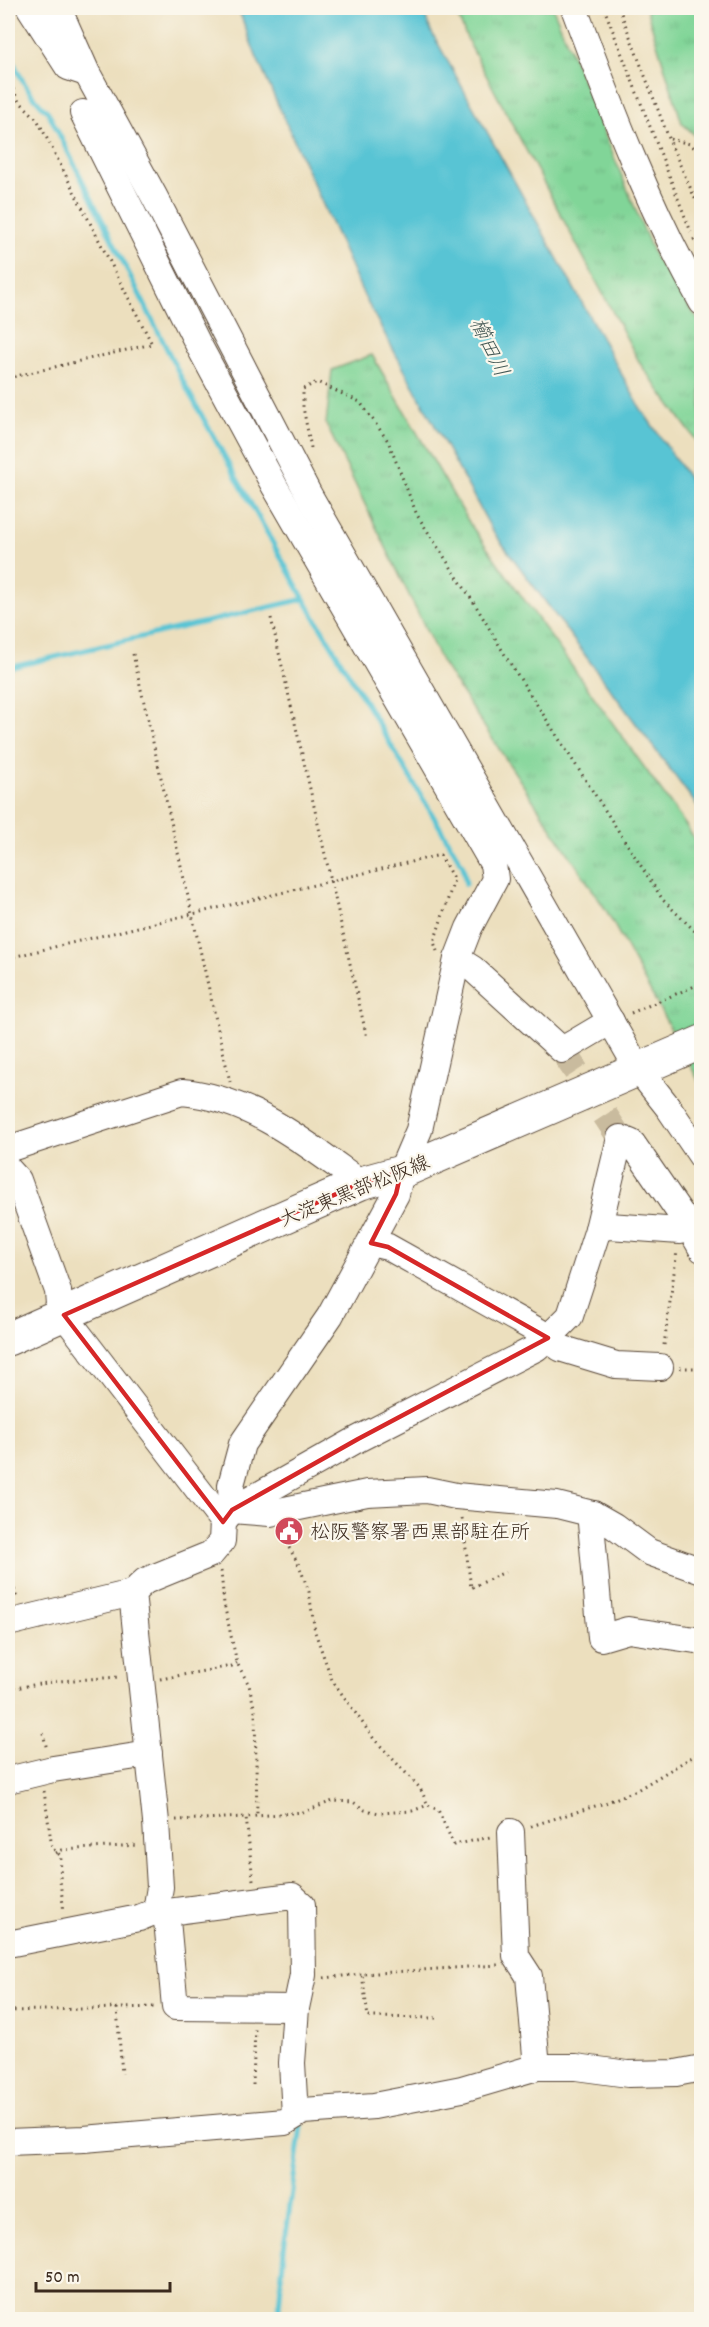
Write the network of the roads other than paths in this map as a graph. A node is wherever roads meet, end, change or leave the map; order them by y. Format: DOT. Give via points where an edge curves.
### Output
graph roads {
  1 [pos="30,8"];
  2 [pos="58,8"];
  3 [pos="574,8"];
  4 [pos="87,73"];
  5 [pos="83,113"];
  6 [pos="702,302"];
  7 [pos="457,959"];
  8 [pos="616,1019"];
  9 [pos="702,1042"];
  10 [pos="643,1067"];
  11 [pos="8,1149"];
  12 [pos="702,1157"];
  13 [pos="8,1169"];
  14 [pos="401,1172"];
  15 [pos="361,1184"];
  16 [pos="598,1229"];
  17 [pos="684,1229"];
  18 [pos="371,1243"];
  19 [pos="702,1249"];
  20 [pos="70,1312"];
  21 [pos="548,1338"];
  22 [pos="8,1339"];
  23 [pos="660,1367"];
  24 [pos="593,1514"];
  25 [pos="226,1524"];
  26 [pos="702,1571"];
  27 [pos="132,1593"];
  28 [pos="13,1621"];
  29 [pos="702,1641"];
  30 [pos="149,1754"];
  31 [pos="8,1780"];
  32 [pos="512,1832"];
  33 [pos="156,1911"];
  34 [pos="8,1944"];
  35 [pos="296,2008"];
  36 [pos="537,2067"];
  37 [pos="702,2067"];
  38 [pos="295,2115"];
  39 [pos="8,2142"];
  1 -- 4 [label="street" via="68,67"];
  2 -- 4 [label="street"];
  3 -- 6 [label="street" via="616,121 673,251"];
  4 -- 8 [label="street" via="309,495"];
  5 -- 7 [label="street" via="275,488 493,864 495,879"];
  7 -- 8 [label="street" via="562,1050"];
  7 -- 14 [label="street" via="418,1130"];
  8 -- 10 [label="street"];
  9 -- 10 [label="main road, 大淀東黒部松阪線"];
  10 -- 12 [label="street"];
  10 -- 14 [label="main road, 大淀東黒部松阪線"];
  11 -- 15 [label="street" via="182,1092 206,1094 235,1103 306,1143"];
  13 -- 20 [label="street" via="18,1180 58,1291"];
  14 -- 15 [label="main road, 大淀東黒部松阪線"];
  14 -- 18 [label="street" via="396,1194"];
  15 -- 20 [label="main road, 大淀東黒部松阪線"];
  16 -- 17 [label="street"];
  16 -- 17 [label="street" via="620,1138 633,1143"];
  16 -- 21 [label="street" via="570,1316"];
  17 -- 19 [label="street"];
  18 -- 21 [label="street" via="388,1247"];
  18 -- 25 [label="street" via="330,1316 242,1444"];
  20 -- 22 [label="main road, 大淀東黒部松阪線"];
  20 -- 25 [label="street"];
  21 -- 23 [label="street" via="560,1347 616,1365"];
  21 -- 25 [label="street" via="536,1348 358,1438"];
  24 -- 25 [label="street" via="557,1504 427,1490 367,1493"];
  24 -- 26 [label="street" via="649,1551"];
  24 -- 29 [label="street" via="601,1638 628,1630"];
  25 -- 27 [label="street" via="212,1554 145,1581"];
  27 -- 28 [label="street"];
  27 -- 30 [label="street"];
  30 -- 31 [label="street"];
  30 -- 33 [label="street" via="160,1887"];
  32 -- 36 [label="street" via="516,1956 529,1976"];
  33 -- 34 [label="street" via="139,1918"];
  33 -- 35 [label="street" via="167,1920 175,2007"];
  33 -- 35 [label="street" via="292,1896 302,1905 303,1975"];
  35 -- 38 [label="street" via="292,2063"];
  36 -- 37 [label="street" via="628,2074 676,2073"];
  36 -- 38 [label="street" via="462,2089 374,2106 303,2110"];
  38 -- 39 [label="street" via="285,2122"];
}
